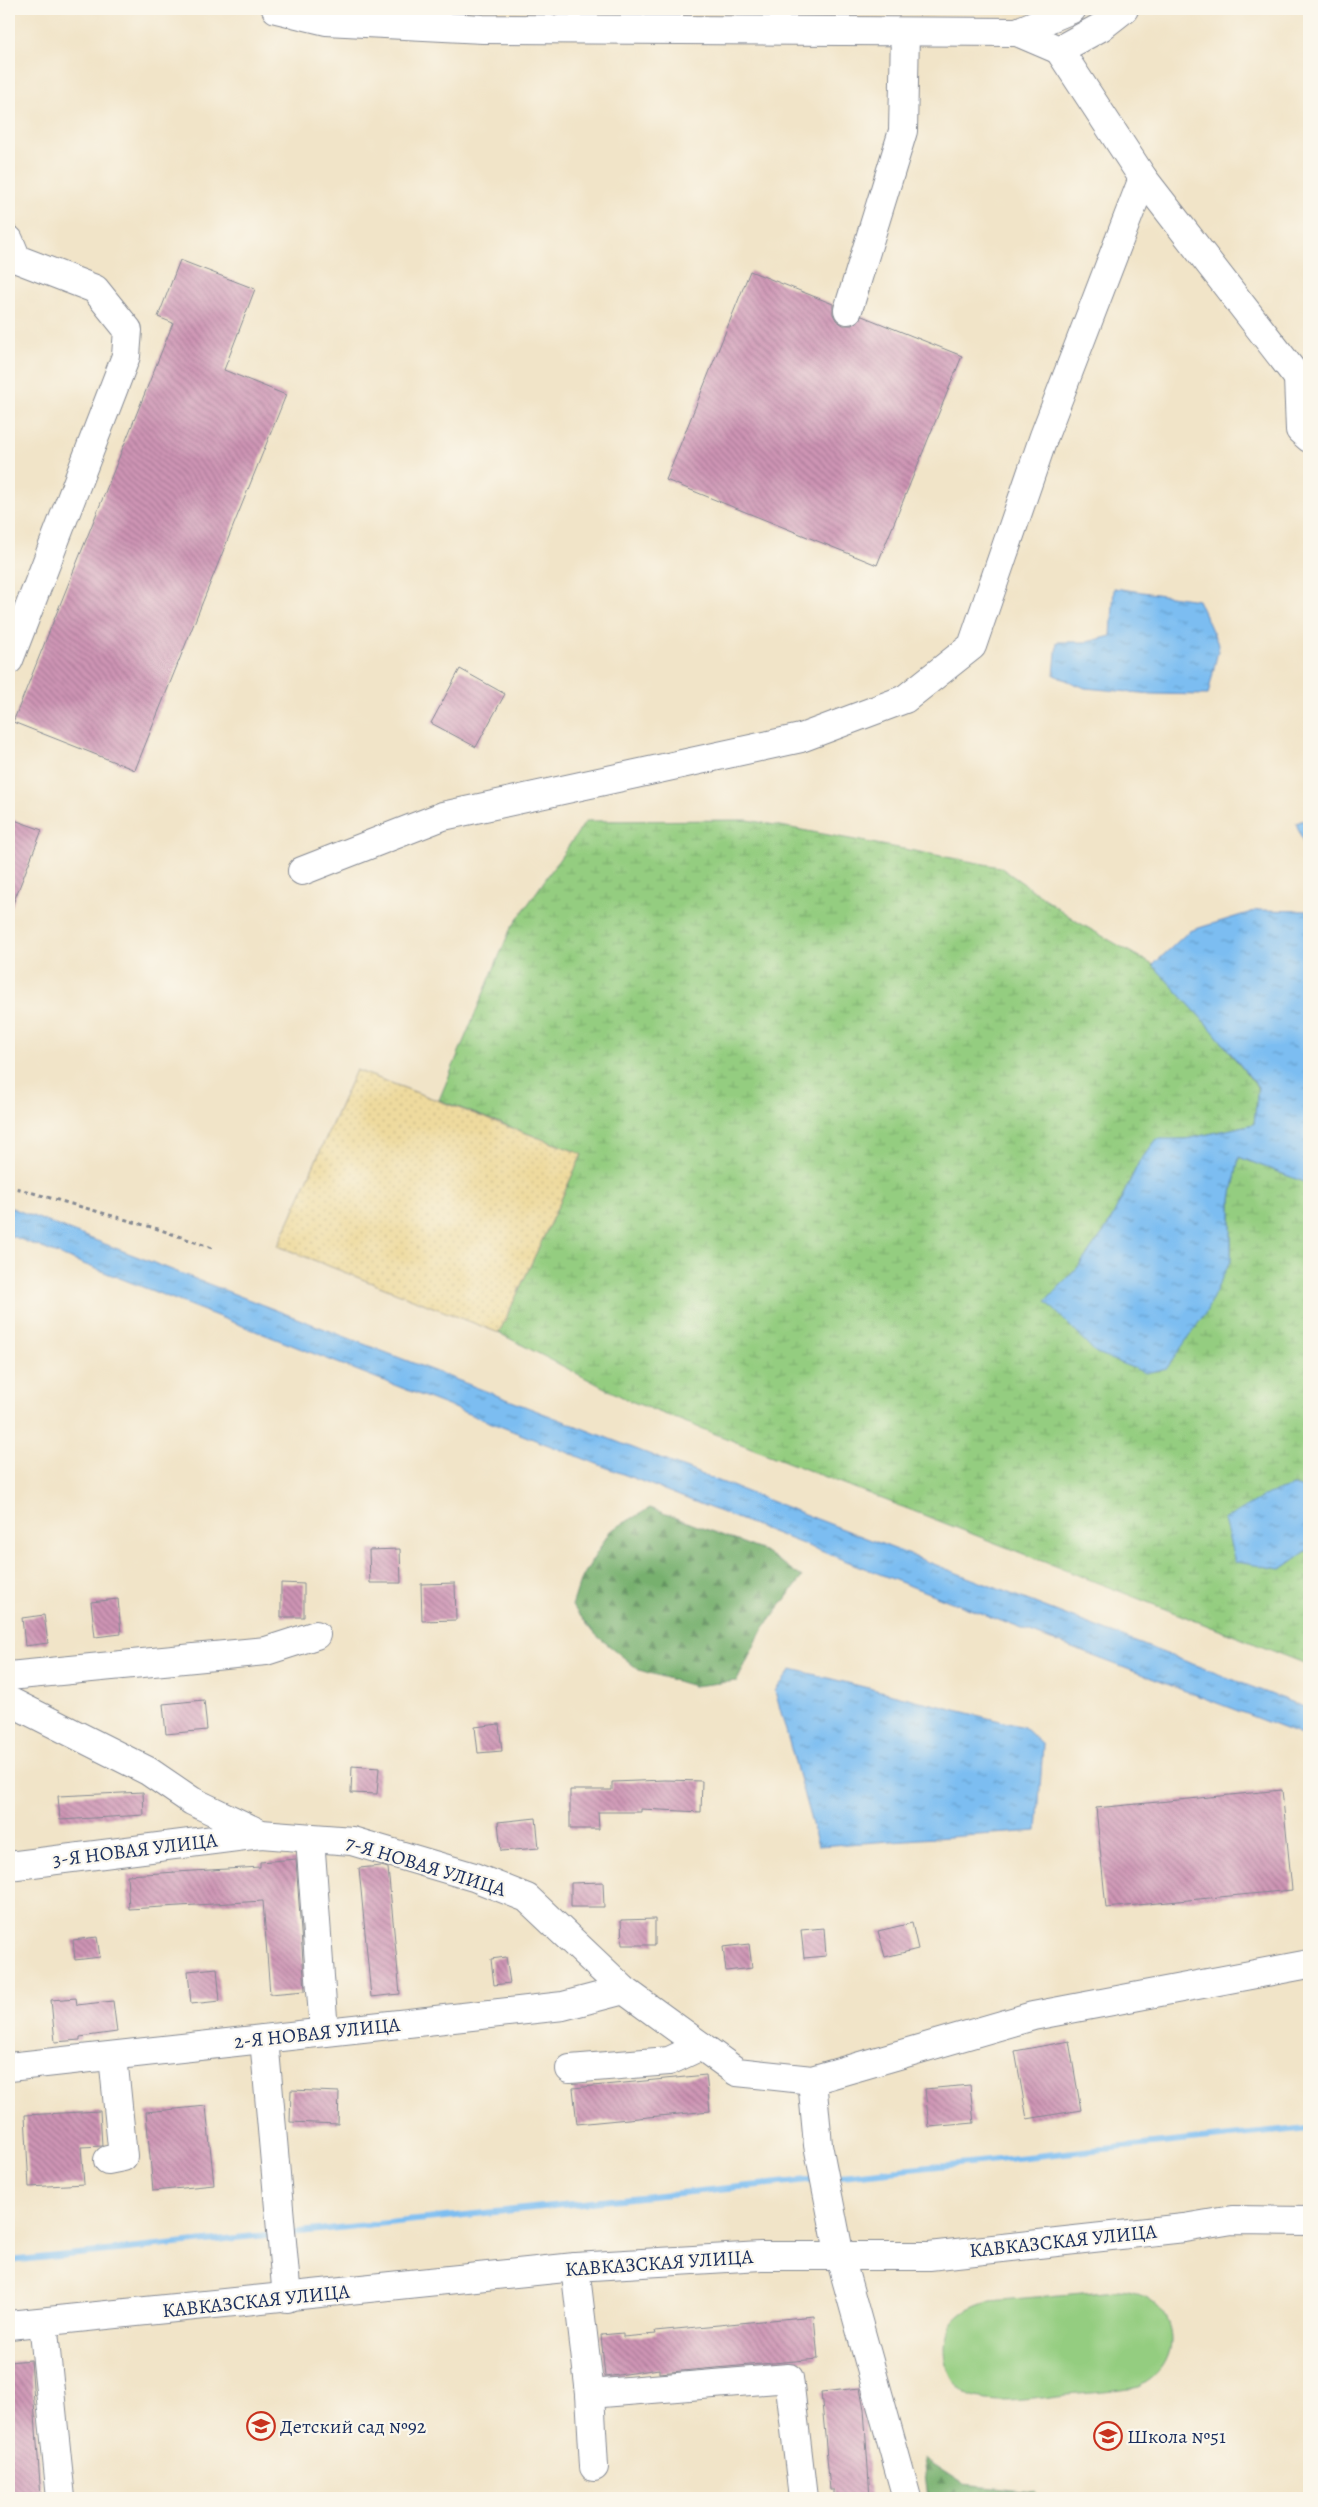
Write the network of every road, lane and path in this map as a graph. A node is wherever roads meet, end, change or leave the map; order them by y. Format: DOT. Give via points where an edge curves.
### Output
graph roads {
  1 [pos="276,9"];
  2 [pos="1072,9"];
  3 [pos="1124,9"];
  4 [pos="905,32"];
  5 [pos="1017,32"];
  6 [pos="1059,50"];
  7 [pos="1143,178"];
  8 [pos="9,240"];
  9 [pos="848,310"];
  10 [pos="1304,385"];
  11 [pos="1309,438"];
  12 [pos="9,660"];
  13 [pos="302,871"];
  14 [pos="9,1186"];
  15 [pos="215,1249"];
  16 [pos="316,1635"];
  17 [pos="9,1676"];
  18 [pos="9,1701"];
  19 [pos="261,1834"];
  20 [pos="310,1838"];
  21 [pos="9,1866"];
  22 [pos="1309,1964"];
  23 [pos="624,1990"];
  24 [pos="324,2032"];
  25 [pos="264,2039"];
  26 [pos="701,2046"];
  27 [pos="113,2056"];
  28 [pos="9,2067"];
  29 [pos="570,2069"];
  30 [pos="812,2080"];
  31 [pos="108,2160"];
  32 [pos="1309,2221"];
  33 [pos="840,2257"];
  34 [pos="575,2267"];
  35 [pos="287,2298"];
  36 [pos="43,2322"];
  37 [pos="9,2325"];
  38 [pos="590,2394"];
  39 [pos="594,2467"];
  40 [pos="61,2498"];
  41 [pos="803,2498"];
  42 [pos="907,2498"];
  1 -- 4 [label="street" via="326,22 483,29"];
  2 -- 5 [label="street"];
  3 -- 6 [label="street" via="1101,27"];
  4 -- 5 [label="street"];
  4 -- 9 [label="street" via="903,131"];
  5 -- 6 [label="street"];
  6 -- 7 [label="street"];
  7 -- 10 [label="street"];
  7 -- 13 [label="street" via="1044,436 972,646 905,699 801,738 443,816"];
  8 -- 12 [label="street" via="17,259 95,289 128,330 126,356"];
  10 -- 11 [label="street" via="1300,430"];
  14 -- 15 [label="path"];
  16 -- 17 [label="street" via="266,1651"];
  18 -- 19 [label="street, 7-Я НОВАЯ УЛИЦА" via="148,1771 192,1801"];
  19 -- 20 [label="street, 7-Я НОВАЯ УЛИЦА"];
  19 -- 21 [label="street, 3-Я НОВАЯ УЛИЦА"];
  20 -- 23 [label="street, 7-Я НОВАЯ УЛИЦА" via="352,1841 474,1877 527,1898"];
  20 -- 24 [label="street"];
  22 -- 30 [label="street" via="1033,2016"];
  23 -- 24 [label="street, 2-Я НОВАЯ УЛИЦА" via="563,2006"];
  23 -- 26 [label="street, 7-Я НОВАЯ УЛИЦА"];
  24 -- 25 [label="street, 2-Я НОВАЯ УЛИЦА"];
  25 -- 27 [label="street, 2-Я НОВАЯ УЛИЦА"];
  25 -- 35 [label="street"];
  26 -- 29 [label="street" via="668,2061"];
  26 -- 30 [label="street, 7-Я НОВАЯ УЛИЦА" via="737,2072"];
  27 -- 28 [label="street, 2-Я НОВАЯ УЛИЦА"];
  27 -- 31 [label="street" via="123,2157"];
  30 -- 33 [label="street" via="818,2145"];
  32 -- 33 [label="street, КАВКАЗСКАЯ УЛИЦА" via="1232,2220 929,2256"];
  33 -- 34 [label="street, КАВКАЗСКАЯ УЛИЦА" via="761,2256"];
  33 -- 42 [label="street"];
  34 -- 35 [label="street, КАВКАЗСКАЯ УЛИЦА"];
  34 -- 38 [label="street"];
  35 -- 36 [label="street, КАВКАЗСКАЯ УЛИЦА"];
  36 -- 37 [label="street, КАВКАЗСКАЯ УЛИЦА"];
  36 -- 40 [label="street"];
  38 -- 39 [label="street"];
  38 -- 41 [label="street" via="789,2378"];
}
